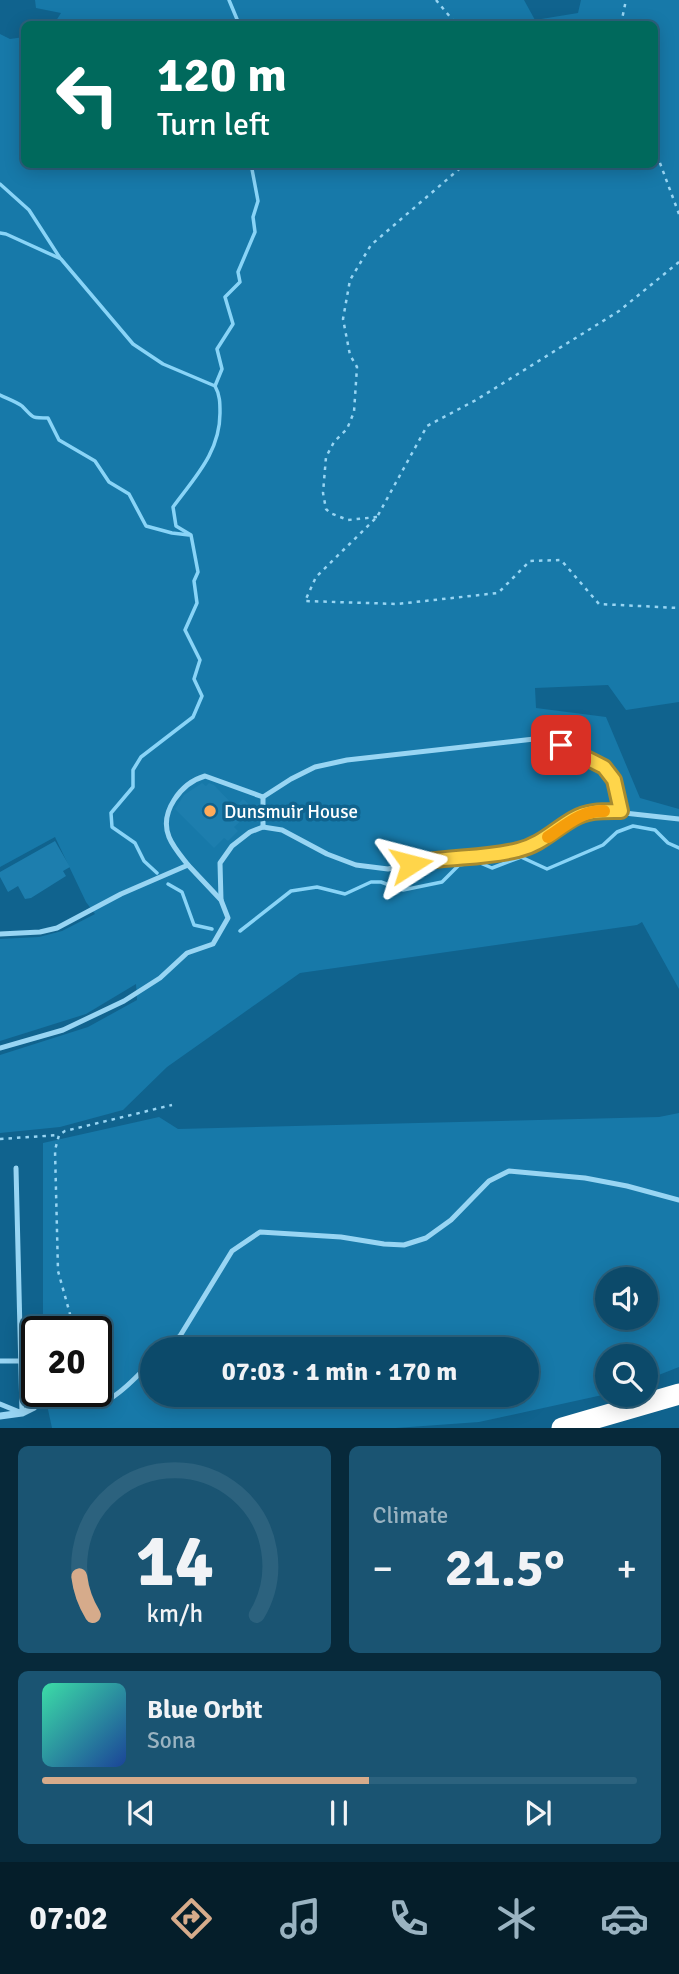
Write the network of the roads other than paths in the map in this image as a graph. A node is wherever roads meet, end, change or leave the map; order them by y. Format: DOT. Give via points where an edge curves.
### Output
graph roads {
  1 [pos="263,797"];
  2 [pos="621,811"];
  3 [pos="679,820"];
  4 [pos="263,827"];
  5 [pos="188,865"];
  6 [pos="221,900"];
  7 [pos="0,934"];
  8 [pos="0,1048"];
  9 [pos="16,1168"];
  10 [pos="679,1200"];
  11 [pos="179,1337"];
  12 [pos="0,1361"];
  13 [pos="20,1361"];
  14 [pos="140,1373"];
  15 [pos="679,1384"];
  16 [pos="679,1394"];
  17 [pos="112,1397"];
  18 [pos="0,1404"];
  19 [pos="34,1407"];
  20 [pos="22,1413"];
  21 [pos="616,1414"];
  22 [pos="0,1416"];
  23 [pos="562,1428"];
  1 -- 2 [label="lane" via="315,767 347,760 534,739 561,745 604,767 614,780"];
  1 -- 4 [label="lane"];
  1 -- 5 [label="lane" via="205,776 182,790 169,810 166,826"];
  2 -- 3 [label="lane"];
  2 -- 4 [label="lane" via="597,810 574,818 544,840 520,850 388,869 356,865 282,830"];
  4 -- 6 [label="lane" via="232,846 220,863"];
  5 -- 6 [label="lane"];
  5 -- 7 [label="lane" via="57,928"];
  6 -- 8 [label="lane" via="228,918 212,944 187,953 160,978 124,1001 63,1030"];
  9 -- 13 [label="lane"];
  10 -- 11 [label="lane" via="627,1185 509,1171 489,1181 452,1220 426,1238 404,1245 260,1232 232,1251"];
  12 -- 13 [label="lane"];
  13 -- 20 [label="lane"];
  14 -- 17 [label="lane"];
  15 -- 21 [label="highway"];
  16 -- 21 [label="highway"];
  18 -- 20 [label="lane"];
  19 -- 20 [label="street"];
  20 -- 22 [label="street"];
  21 -- 23 [label="highway"];
}
